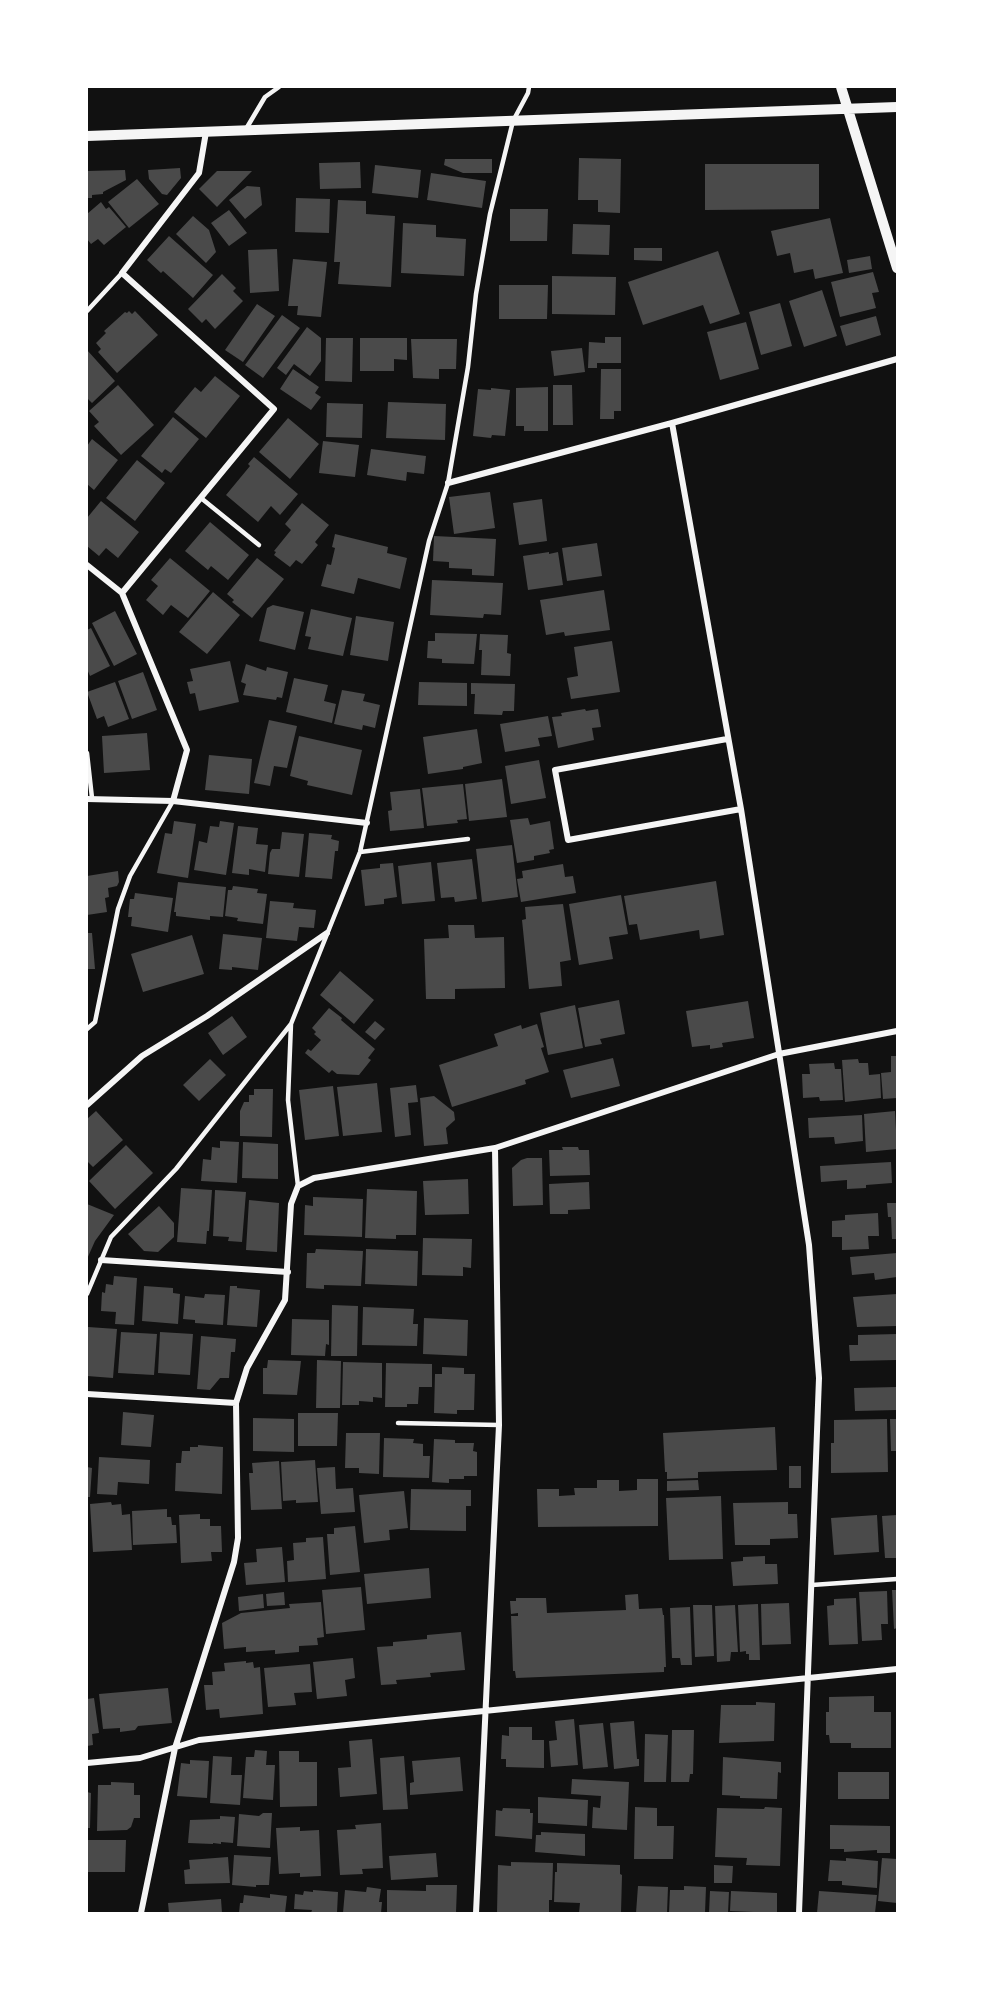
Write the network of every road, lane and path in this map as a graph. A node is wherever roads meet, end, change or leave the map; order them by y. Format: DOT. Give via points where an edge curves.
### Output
graph roads {
  1 [pos="279,87"];
  2 [pos="529,87"];
  3 [pos="841,87"];
  4 [pos="897,107"];
  5 [pos="847,108"];
  6 [pos="513,121"];
  7 [pos="245,130"];
  8 [pos="206,132"];
  9 [pos="87,136"];
  10 [pos="897,268"];
  11 [pos="122,273"];
  12 [pos="87,312"];
  13 [pos="897,359"];
  14 [pos="672,423"];
  15 [pos="448,483"];
  16 [pos="201,498"];
  17 [pos="259,545"];
  18 [pos="87,565"];
  19 [pos="122,593"];
  20 [pos="728,739"];
  21 [pos="87,753"];
  22 [pos="90,798"];
  23 [pos="173,801"];
  24 [pos="741,809"];
  25 [pos="367,823"];
  26 [pos="468,840"];
  27 [pos="360,852"];
  28 [pos="327,933"];
  29 [pos="291,1024"];
  30 [pos="87,1029"];
  31 [pos="897,1031"];
  32 [pos="779,1054"];
  33 [pos="87,1105"];
  34 [pos="495,1148"];
  35 [pos="298,1186"];
  36 [pos="101,1260"];
  37 [pos="288,1272"];
  38 [pos="87,1294"];
  39 [pos="87,1394"];
  40 [pos="236,1403"];
  41 [pos="398,1423"];
  42 [pos="500,1425"];
  43 [pos="897,1579"];
  44 [pos="812,1585"];
  45 [pos="897,1669"];
  46 [pos="809,1678"];
  47 [pos="486,1709"];
  48 [pos="175,1748"];
  49 [pos="87,1763"];
  50 [pos="141,1913"];
  51 [pos="476,1913"];
  52 [pos="799,1913"];
  1 -- 7 [label="lane" via="265,97"];
  2 -- 6 [label="lane"];
  3 -- 5 [label="street"];
  4 -- 5 [label="street"];
  5 -- 6 [label="street"];
  5 -- 10 [label="street"];
  6 -- 7 [label="street"];
  6 -- 15 [label="lane" via="490,214"];
  7 -- 8 [label="street"];
  8 -- 9 [label="street"];
  8 -- 11 [label="street" via="199,173"];
  11 -- 12 [label="lane"];
  11 -- 16 [label="street" via="274,409"];
  13 -- 14 [label="street"];
  14 -- 15 [label="street"];
  14 -- 20 [label="street"];
  15 -- 25 [label="lane" via="429,541"];
  16 -- 17 [label="lane"];
  16 -- 19 [label="street"];
  18 -- 19 [label="street"];
  19 -- 23 [label="street" via="187,750"];
  20 -- 24 [label="street"];
  20 -- 24 [label="street" via="555,770 568,840"];
  21 -- 22 [label="lane"];
  22 -- 23 [label="street"];
  23 -- 25 [label="street"];
  23 -- 30 [label="lane" via="130,876 118,909 95,1022"];
  24 -- 32 [label="street"];
  25 -- 27 [label="lane"];
  26 -- 27 [label="lane"];
  27 -- 28 [label="lane"];
  28 -- 29 [label="lane"];
  28 -- 33 [label="street" via="142,1056"];
  29 -- 35 [label="lane" via="288,1100"];
  29 -- 36 [label="lane" via="176,1169 111,1237"];
  31 -- 32 [label="street"];
  32 -- 34 [label="street"];
  32 -- 44 [label="street" via="809,1245 819,1378"];
  34 -- 35 [label="street" via="314,1178"];
  34 -- 42 [label="street"];
  35 -- 37 [label="street" via="291,1204"];
  36 -- 37 [label="street"];
  36 -- 38 [label="lane"];
  37 -- 40 [label="street" via="285,1300 247,1368"];
  39 -- 40 [label="street"];
  40 -- 48 [label="street" via="234,1562"];
  41 -- 42 [label="lane"];
  42 -- 47 [label="street"];
  43 -- 44 [label="lane"];
  44 -- 46 [label="street"];
  45 -- 46 [label="street"];
  46 -- 47 [label="street"];
  46 -- 52 [label="street"];
  47 -- 48 [label="street" via="199,1740"];
  47 -- 51 [label="street"];
  48 -- 49 [label="street" via="140,1758"];
  48 -- 50 [label="street"];
}
